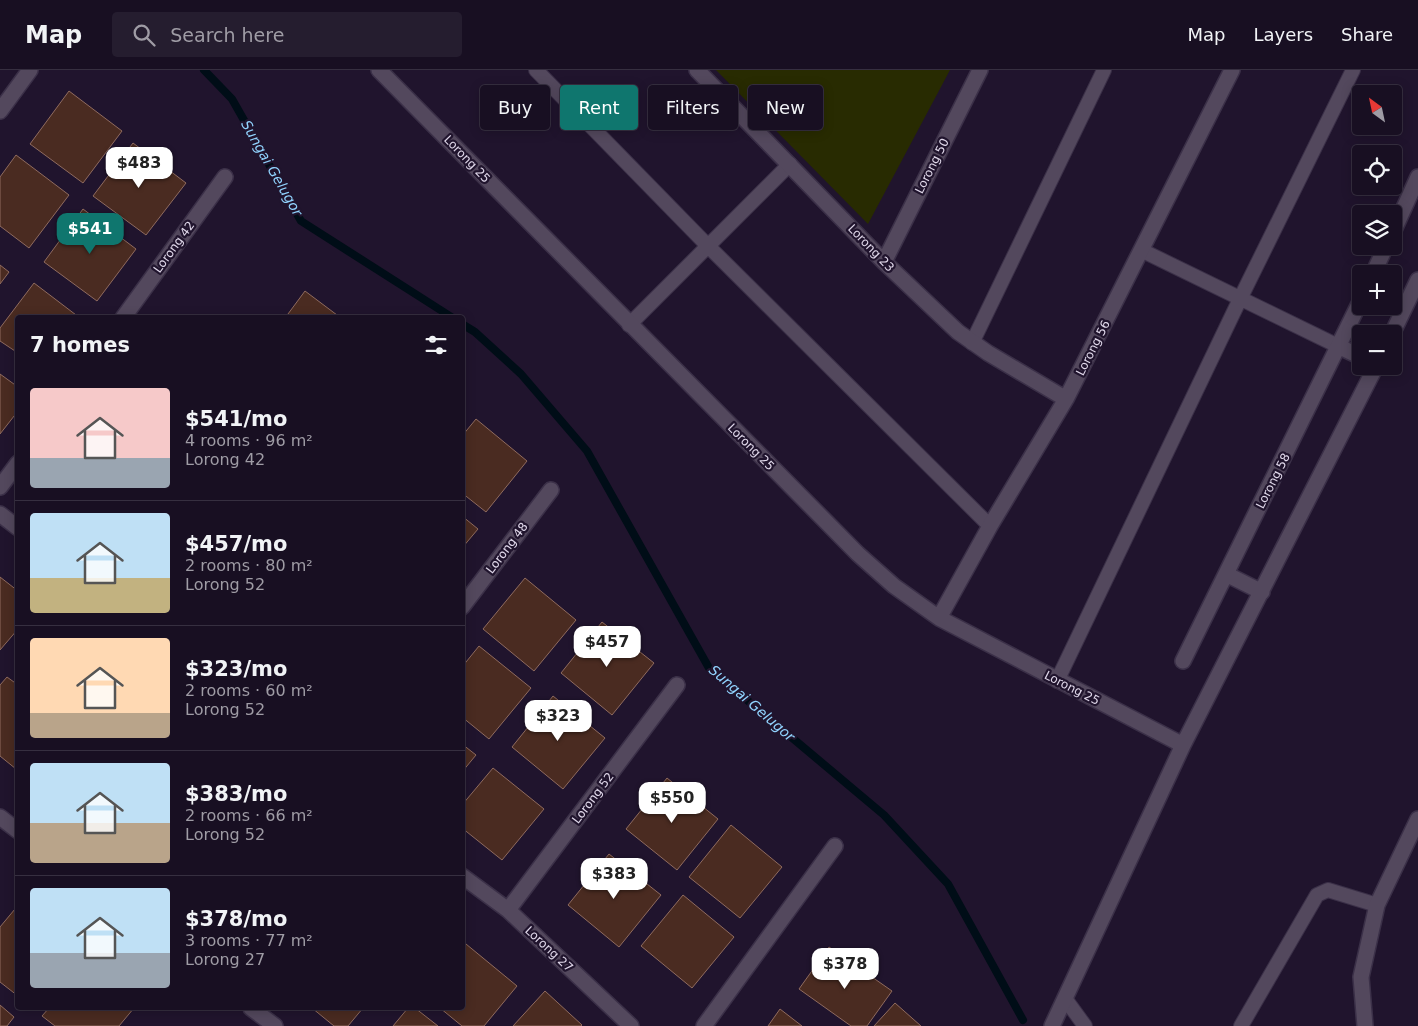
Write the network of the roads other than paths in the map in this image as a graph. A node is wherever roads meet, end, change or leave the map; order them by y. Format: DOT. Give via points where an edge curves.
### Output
graph roads {
  1 [pos="30,70"];
  2 [pos="379,70"];
  3 [pos="536,70"];
  4 [pos="697,70"];
  5 [pos="980,70"];
  6 [pos="1104,70"];
  7 [pos="1232,70"];
  8 [pos="1353,70"];
  9 [pos="0,111"];
  10 [pos="790,164"];
  11 [pos="225,177"];
  12 [pos="1418,177"];
  13 [pos="1402,212"];
  14 [pos="708,246"];
  15 [pos="1142,251"];
  16 [pos="884,262"];
  17 [pos="1418,280"];
  18 [pos="1240,298"];
  19 [pos="125,315"];
  20 [pos="1354,315"];
  21 [pos="629,325"];
  22 [pos="1396,325"];
  23 [pos="972,343"];
  24 [pos="1340,347"];
  25 [pos="1352,353"];
  26 [pos="1371,375"];
  27 [pos="1066,399"];
  28 [pos="15,467"];
  29 [pos="0,487"];
  30 [pos="551,490"];
  31 [pos="0,514"];
  32 [pos="15,526"];
  33 [pos="990,526"];
  34 [pos="1226,574"];
  35 [pos="1262,592"];
  36 [pos="465,603"];
  37 [pos="939,618"];
  38 [pos="1183,661"];
  39 [pos="1057,681"];
  40 [pos="678,685"];
  41 [pos="1183,745"];
  42 [pos="0,817"];
  43 [pos="1418,819"];
  44 [pos="15,828"];
  45 [pos="835,846"];
  46 [pos="465,878"];
  47 [pos="1377,904"];
  48 [pos="508,910"];
  49 [pos="1066,1000"];
  50 [pos="254,1010"];
  51 [pos="275,1026"];
  52 [pos="631,1026"];
  53 [pos="704,1026"];
  54 [pos="1052,1026"];
  55 [pos="1085,1026"];
  56 [pos="1241,1026"];
  57 [pos="1366,1026"];
  1 -- 9 [label="street"];
  2 -- 21 [label="street, Lorong 25"];
  3 -- 14 [label="lane"];
  4 -- 10 [label="street, Lorong 23"];
  5 -- 16 [label="street, Lorong 50"];
  6 -- 23 [label="lane"];
  7 -- 15 [label="street, Lorong 56"];
  8 -- 18 [label="lane"];
  10 -- 14 [label="lane"];
  10 -- 16 [label="street, Lorong 23"];
  11 -- 19 [label="street, Lorong 42"];
  12 -- 13 [label="street"];
  14 -- 21 [label="lane"];
  14 -- 33 [label="lane"];
  15 -- 18 [label="lane"];
  15 -- 27 [label="street, Lorong 56"];
  16 -- 23 [label="street, Lorong 23"];
  17 -- 22 [label="street"];
  18 -- 24 [label="lane"];
  18 -- 39 [label="lane"];
  20 -- 24 [label="street, Lorong 58"];
  21 -- 37 [label="street, Lorong 25" via="858,554 894,586"];
  23 -- 27 [label="street, Lorong 23"];
  24 -- 25 [label="street"];
  24 -- 34 [label="street, Lorong 58"];
  26 -- 35 [label="street"];
  27 -- 33 [label="street, Lorong 56"];
  28 -- 29 [label="street"];
  30 -- 36 [label="street, Lorong 48"];
  31 -- 32 [label="street"];
  33 -- 37 [label="street, Lorong 56"];
  34 -- 35 [label="street"];
  34 -- 38 [label="street, Lorong 58"];
  35 -- 41 [label="street"];
  37 -- 39 [label="street, Lorong 25"];
  39 -- 41 [label="street, Lorong 25"];
  40 -- 48 [label="street, Lorong 52"];
  41 -- 49 [label="street"];
  42 -- 44 [label="street"];
  43 -- 47 [label="street"];
  45 -- 53 [label="street"];
  46 -- 48 [label="street, Lorong 27"];
  47 -- 56 [label="lane" via="1328,890 1318,895"];
  47 -- 57 [label="street" via="1361,977"];
  48 -- 52 [label="street, Lorong 27"];
  49 -- 54 [label="street"];
  49 -- 55 [label="lane"];
  50 -- 51 [label="street"];
}
